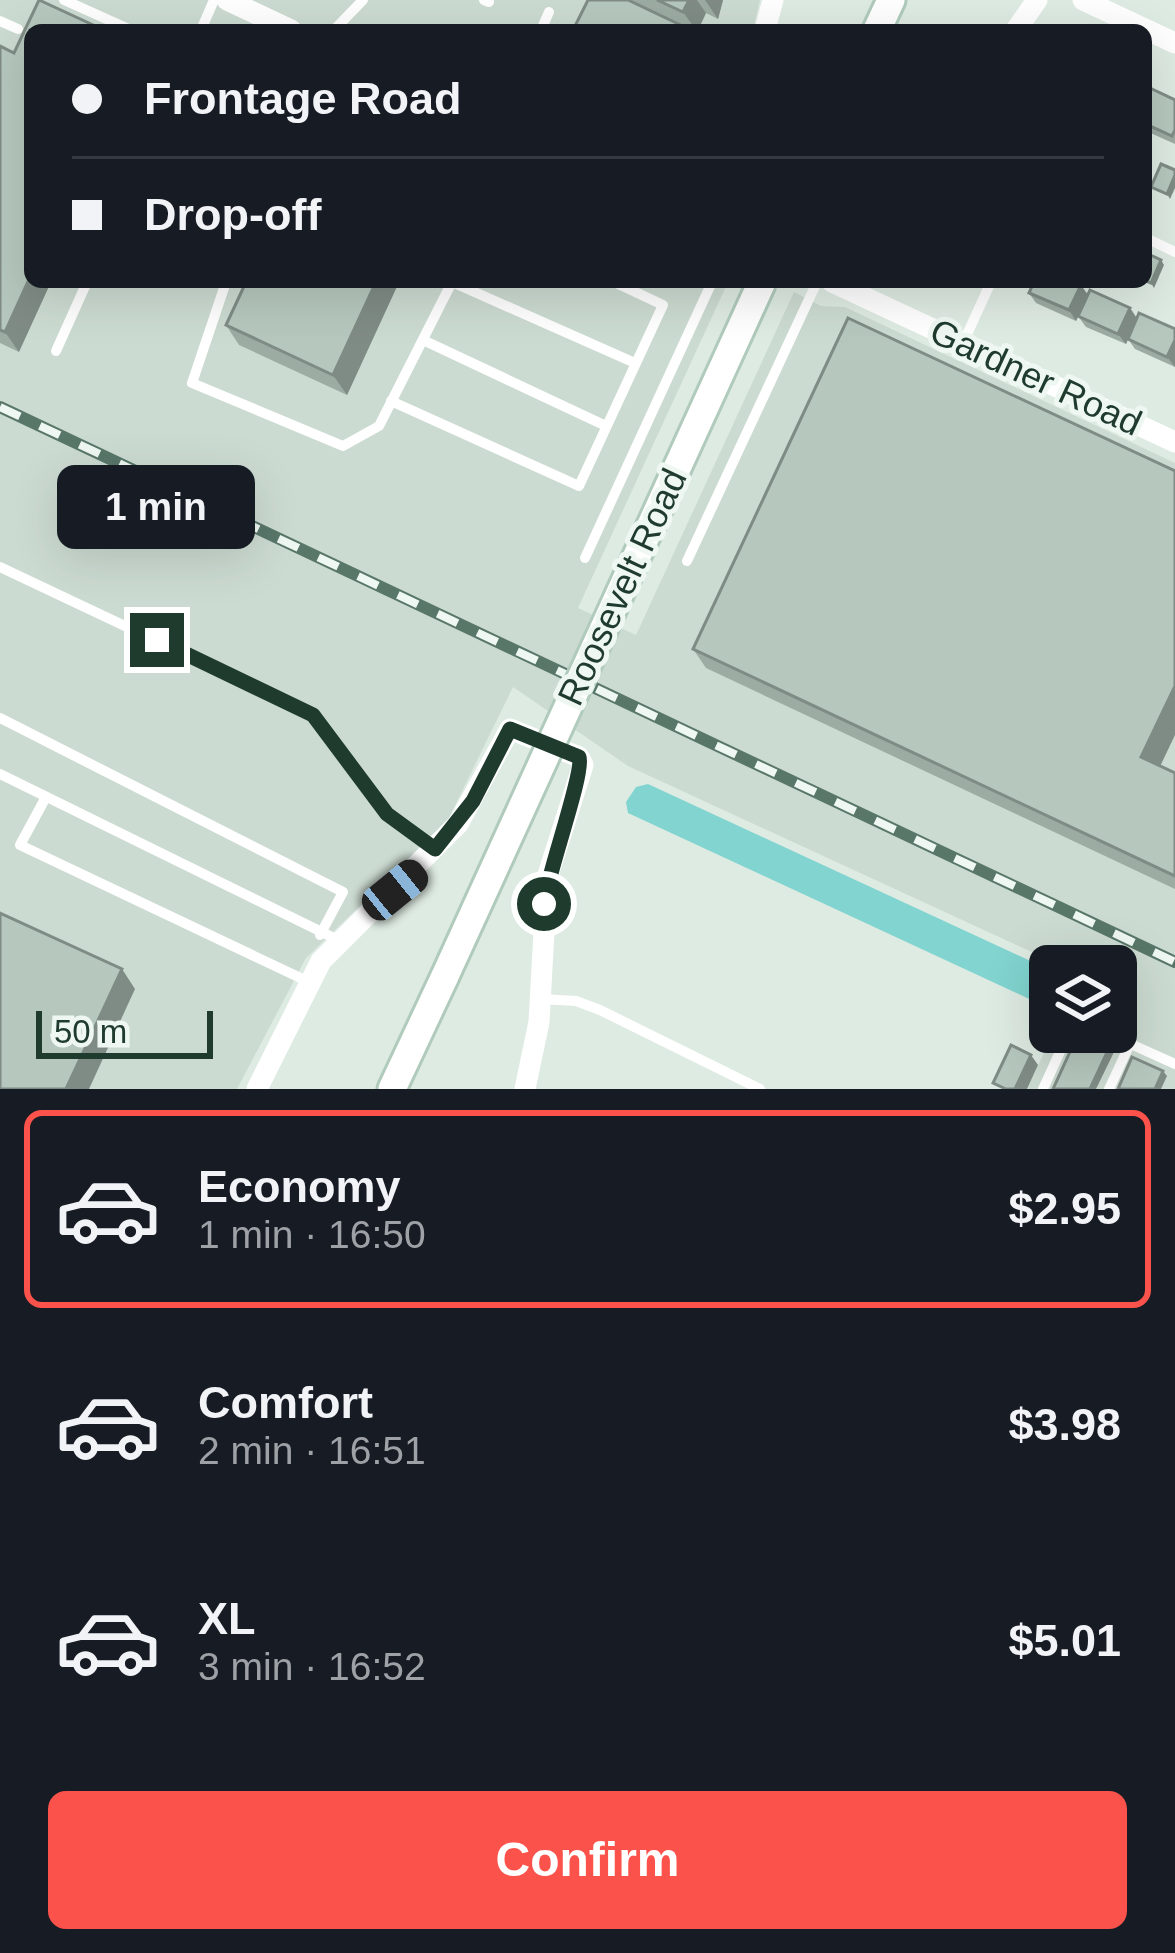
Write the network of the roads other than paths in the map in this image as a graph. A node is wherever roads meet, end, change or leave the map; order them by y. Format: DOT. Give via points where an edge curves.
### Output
graph roads {
  1 [pos="64,0"];
  2 [pos="226,0"];
  3 [pos="363,0"];
  4 [pos="1098,10"];
  5 [pos="549,12"];
  6 [pos="0,21"];
  7 [pos="118,24"];
  8 [pos="278,24"];
  9 [pos="340,24"];
  10 [pos="544,24"];
  11 [pos="1130,24"];
  12 [pos="18,28"];
  13 [pos="84,288"];
  14 [pos="224,288"];
  15 [pos="449,288"];
  16 [pos="466,288"];
  17 [pos="627,288"];
  18 [pos="709,288"];
  19 [pos="759,288"];
  20 [pos="828,288"];
  21 [pos="842,288"];
  22 [pos="988,288"];
  23 [pos="423,340"];
  24 [pos="963,343"];
  25 [pos="56,351"];
  26 [pos="635,363"];
  27 [pos="392,401"];
  28 [pos="606,426"];
  29 [pos="1175,442"];
  30 [pos="585,558"];
  31 [pos="687,561"];
  32 [pos="0,568"];
  33 [pos="0,718"];
  34 [pos="0,774"];
  35 [pos="46,797"];
  36 [pos="435,849"];
  37 [pos="330,938"];
  38 [pos="309,982"];
  39 [pos="540,999"];
  40 [pos="1137,1047"];
  41 [pos="1059,1053"];
  42 [pos="1126,1053"];
  43 [pos="1175,1064"];
  44 [pos="257,1089"];
  45 [pos="392,1089"];
  46 [pos="525,1089"];
  47 [pos="760,1089"];
  48 [pos="1043,1089"];
  49 [pos="1109,1089"];
  1 -- 7 [label="lane"];
  2 -- 8 [label="street"];
  3 -- 9 [label="lane"];
  4 -- 11 [label="street"];
  5 -- 10 [label="lane"];
  6 -- 12 [label="lane"];
  13 -- 25 [label="lane"];
  14 -- 27 [label="lane" via="192,383 343,446 379,426"];
  15 -- 23 [label="lane"];
  16 -- 26 [label="lane"];
  17 -- 26 [label="lane" via="663,304"];
  18 -- 30 [label="lane"];
  19 -- 45 [label="main road, Roosevelt Road, bridge"];
  20 -- 31 [label="lane"];
  21 -- 24 [label="street, Gardner Road"];
  22 -- 24 [label="lane"];
  23 -- 27 [label="lane"];
  23 -- 28 [label="lane"];
  24 -- 29 [label="street, Gardner Road"];
  26 -- 28 [label="lane"];
  27 -- 28 [label="lane" via="579,486"];
  32 -- 36 [label="lane" via="313,715 387,814"];
  33 -- 37 [label="lane" via="343,892"];
  34 -- 35 [label="lane"];
  35 -- 37 [label="lane"];
  35 -- 38 [label="lane" via="20,845"];
  36 -- 37 [label="street"];
  36 -- 39 [label="street" via="473,801 510,729 579,757 582,776 547,878"];
  37 -- 38 [label="street"];
  38 -- 44 [label="street"];
  39 -- 46 [label="street"];
  39 -- 47 [label="lane" via="576,1001"];
  40 -- 43 [label="lane"];
  41 -- 48 [label="lane"];
  42 -- 49 [label="lane"];
}
